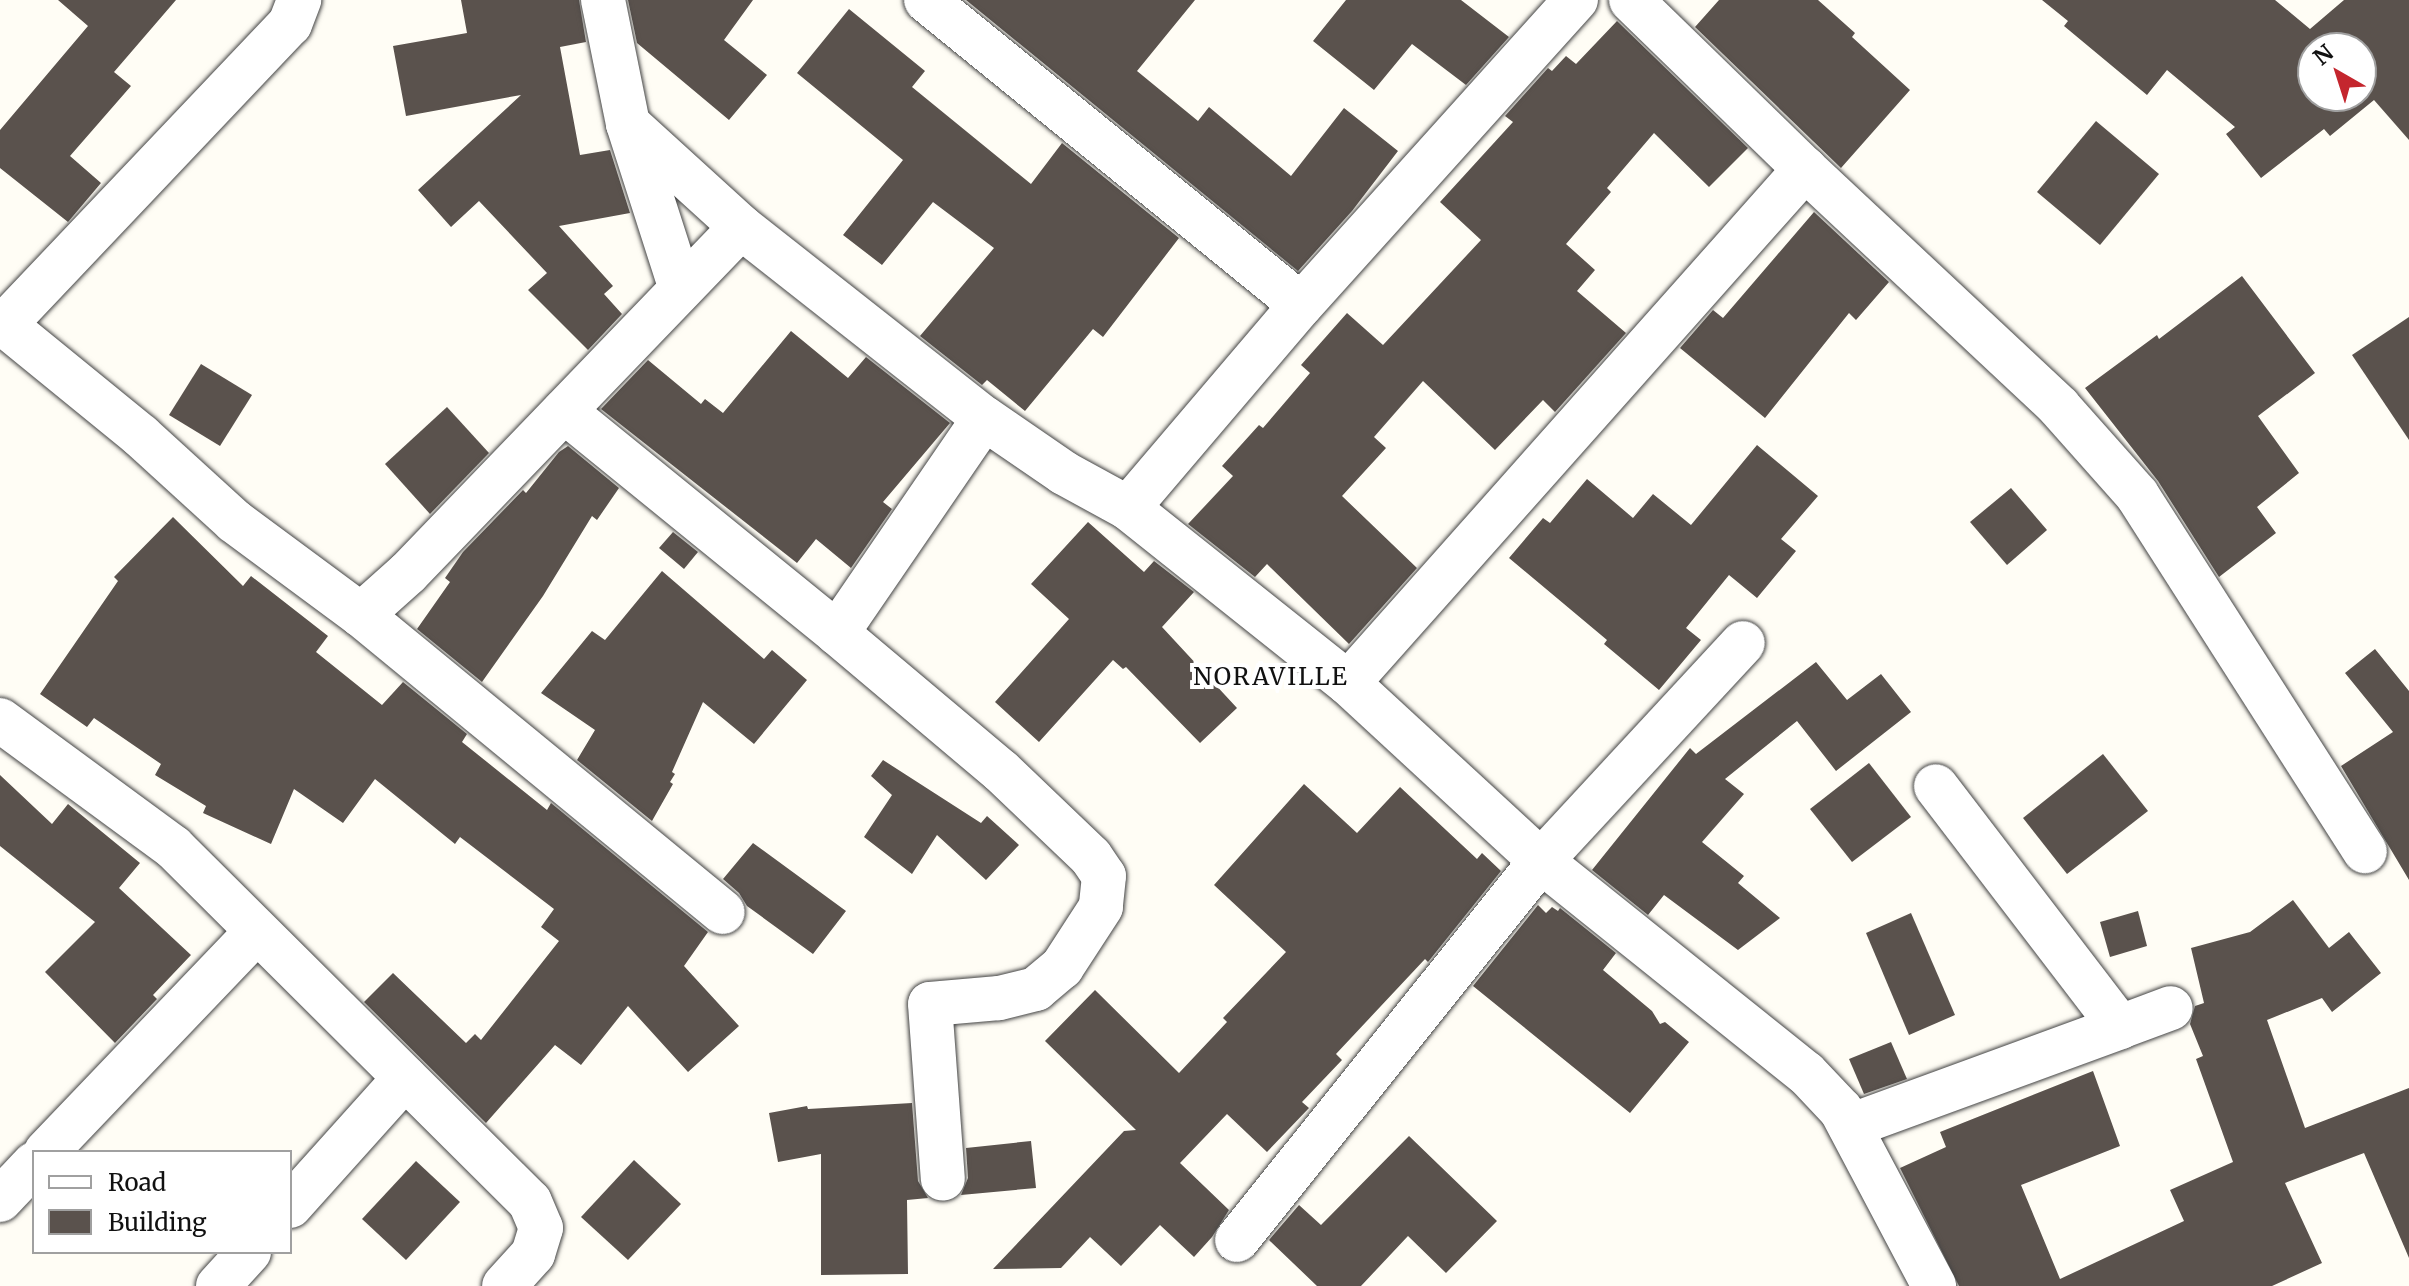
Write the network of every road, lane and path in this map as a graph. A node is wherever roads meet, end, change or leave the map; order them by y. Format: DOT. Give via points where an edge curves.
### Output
graph roads {
  1 [pos="299,0"];
  2 [pos="603,0"];
  3 [pos="926,0"];
  4 [pos="1576,0"];
  5 [pos="1631,0"];
  6 [pos="628,124"];
  7 [pos="1805,169"];
  8 [pos="741,227"];
  9 [pos="681,289"];
  10 [pos="1301,305"];
  11 [pos="3,322"];
  12 [pos="564,411"];
  13 [pos="984,418"];
  14 [pos="1128,508"];
  15 [pos="361,615"];
  16 [pos="837,633"];
  17 [pos="1743,643"];
  18 [pos="1348,683"];
  19 [pos="0,720"];
  20 [pos="1936,786"];
  21 [pos="2365,851"];
  22 [pos="1541,861"];
  23 [pos="723,912"];
  24 [pos="256,932"];
  25 [pos="2171,1008"];
  26 [pos="2120,1027"];
  27 [pos="405,1078"];
  28 [pos="1850,1126"];
  29 [pos="48,1150"];
  30 [pos="32,1166"];
  31 [pos="943,1179"];
  32 [pos="0,1200"];
  33 [pos="292,1204"];
  34 [pos="1237,1240"];
  35 [pos="247,1254"];
  36 [pos="218,1286"];
  37 [pos="504,1286"];
  38 [pos="1934,1286"];
  1 -- 11 [label="street" via="290,24"];
  2 -- 6 [label="street"];
  3 -- 10 [label="street"];
  4 -- 10 [label="street"];
  5 -- 7 [label="street"];
  6 -- 8 [label="street"];
  6 -- 9 [label="street"];
  7 -- 18 [label="street"];
  7 -- 21 [label="street" via="2059,407 2137,495"];
  8 -- 9 [label="street"];
  8 -- 13 [label="street"];
  9 -- 12 [label="street"];
  10 -- 14 [label="street"];
  11 -- 15 [label="street" via="234,521"];
  12 -- 15 [label="street"];
  12 -- 16 [label="street"];
  13 -- 14 [label="street" via="1064,473"];
  13 -- 16 [label="street"];
  14 -- 18 [label="street"];
  15 -- 23 [label="street"];
  16 -- 31 [label="street" via="1001,771 1091,857 1104,876 1101,907 1062,967 1036,989 930,1004"];
  17 -- 22 [label="street"];
  18 -- 22 [label="street"];
  19 -- 24 [label="street" via="173,847"];
  20 -- 26 [label="street"];
  22 -- 28 [label="street" via="1806,1073"];
  22 -- 34 [label="street"];
  24 -- 27 [label="street"];
  24 -- 29 [label="street"];
  25 -- 26 [label="street"];
  26 -- 28 [label="street"];
  27 -- 33 [label="street"];
  27 -- 37 [label="street" via="530,1202 541,1228 533,1254"];
  28 -- 38 [label="street"];
  30 -- 32 [label="street"];
  35 -- 36 [label="street"];
}
